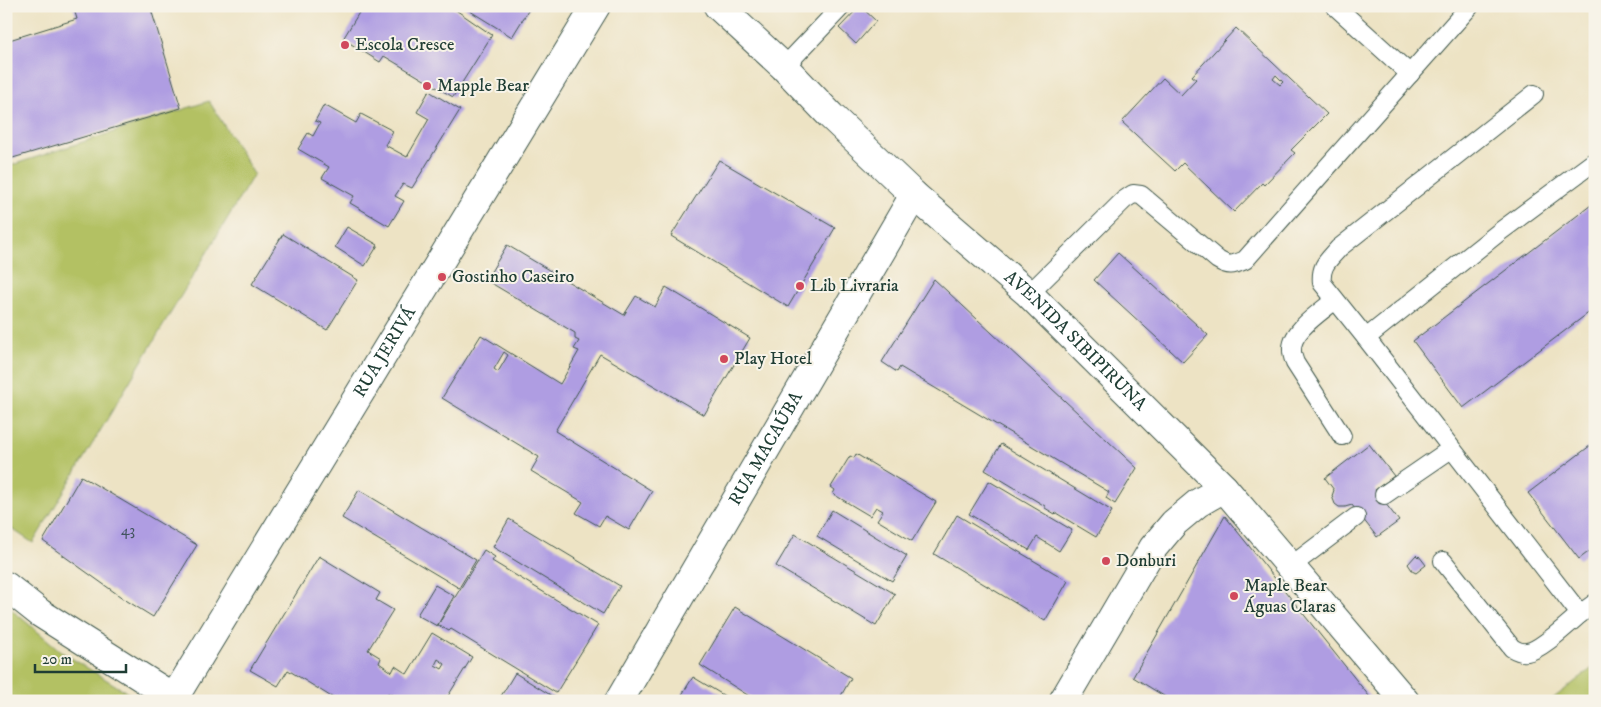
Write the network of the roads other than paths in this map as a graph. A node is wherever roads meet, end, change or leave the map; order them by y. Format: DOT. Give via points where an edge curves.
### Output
graph roads {
  1 [pos="596,6"];
  2 [pos="718,6"];
  3 [pos="842,6"];
  4 [pos="1335,6"];
  5 [pos="1470,6"];
  6 [pos="784,67"];
  7 [pos="1410,74"];
  8 [pos="1534,94"];
  9 [pos="1595,161"];
  10 [pos="914,195"];
  11 [pos="1029,294"];
  12 [pos="1335,300"];
  13 [pos="1366,338"];
  14 [pos="1342,436"];
  15 [pos="1450,449"];
  16 [pos="1224,488"];
  17 [pos="1384,495"];
  18 [pos="1356,517"];
  19 [pos="1443,561"];
  20 [pos="1291,566"];
  21 [pos="6,586"];
  22 [pos="1595,603"];
  23 [pos="1580,614"];
  24 [pos="176,700"];
  25 [pos="619,701"];
  26 [pos="1062,701"];
  27 [pos="1405,701"];
  1 -- 24 [label="street, RUA JERIVÁ"];
  2 -- 6 [label="street, AVENIDA SIBIPIRUNA"];
  3 -- 6 [label="lane"];
  4 -- 7 [label="lane"];
  5 -- 7 [label="lane"];
  6 -- 10 [label="street, AVENIDA SIBIPIRUNA"];
  7 -- 11 [label="lane" via="1245,260 1233,265 1218,260 1141,195 1132,194"];
  8 -- 12 [label="lane" via="1339,248 1321,274 1322,283"];
  9 -- 13 [label="lane" via="1498,232"];
  10 -- 11 [label="street, AVENIDA SIBIPIRUNA"];
  10 -- 25 [label="street, RUA MACAÚBA"];
  11 -- 16 [label="street, AVENIDA SIBIPIRUNA"];
  12 -- 13 [label="lane"];
  12 -- 14 [label="lane" via="1300,330 1292,350 1295,363"];
  13 -- 15 [label="lane"];
  15 -- 17 [label="lane"];
  15 -- 23 [label="lane"];
  16 -- 20 [label="street, AVENIDA SIBIPIRUNA"];
  16 -- 26 [label="street" via="1198,503 1174,523 1153,548"];
  18 -- 20 [label="lane"];
  19 -- 23 [label="lane" via="1512,648 1520,653 1530,652 1544,643"];
  20 -- 27 [label="street, AVENIDA SIBIPIRUNA"];
  21 -- 24 [label="street" via="40,613"];
  22 -- 23 [label="lane"];
}
